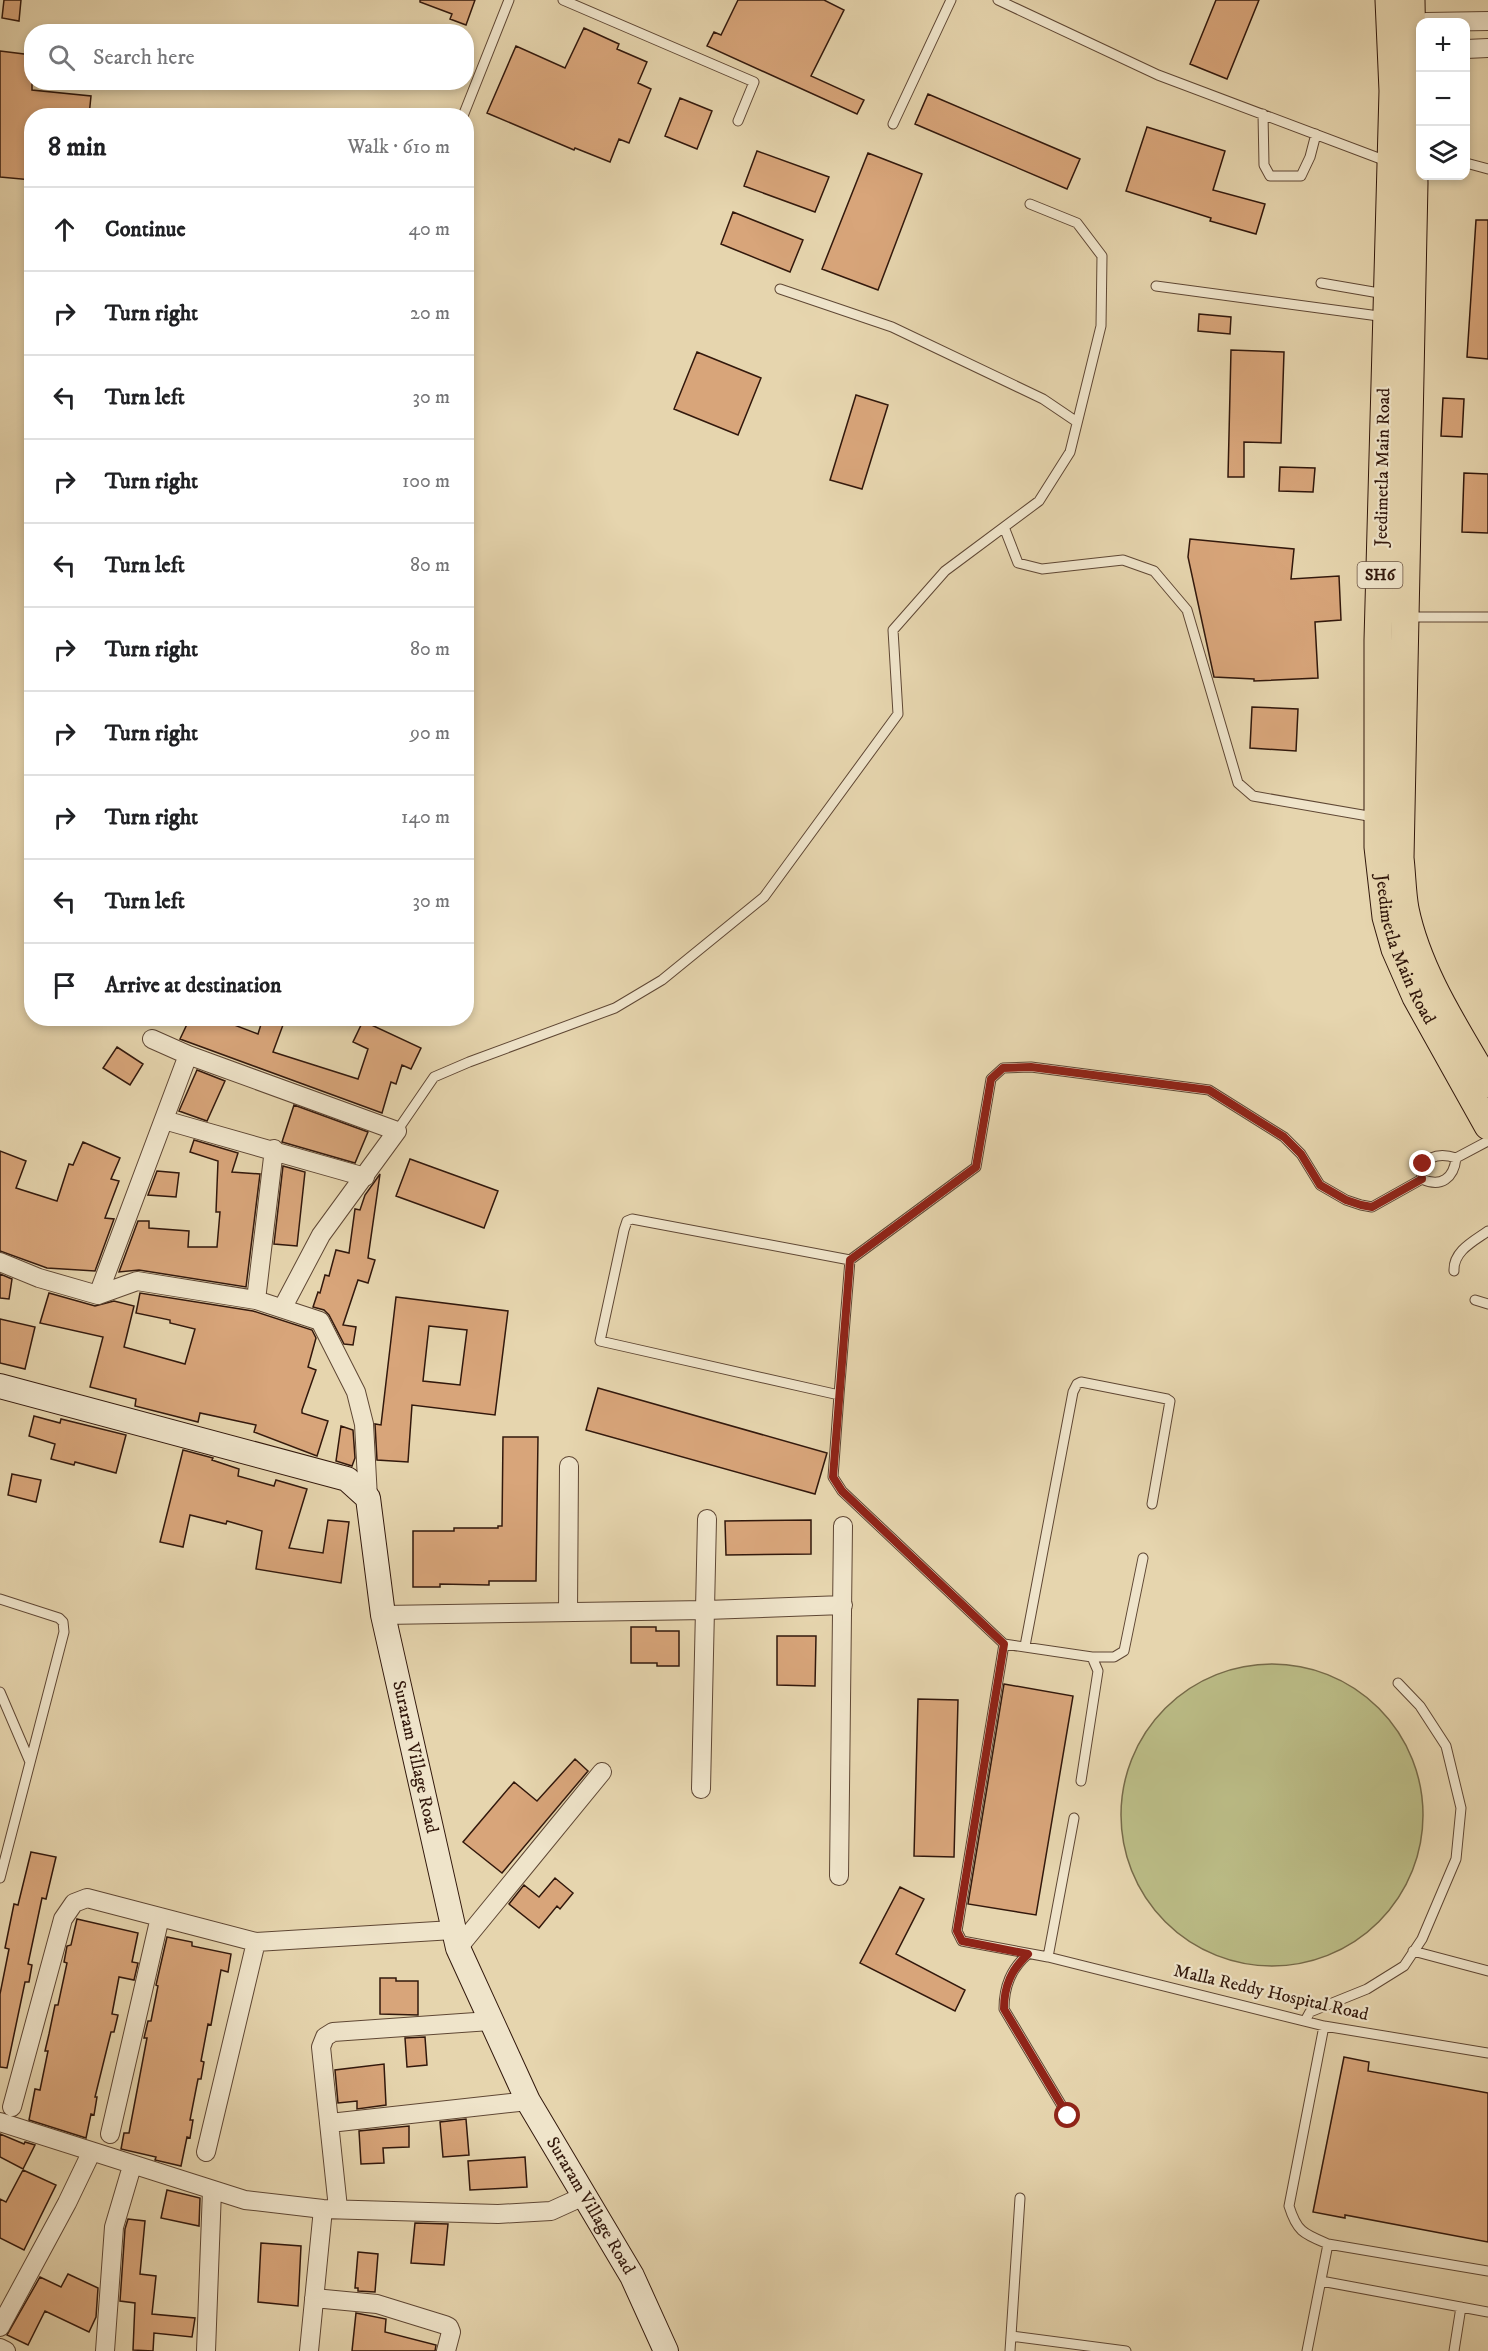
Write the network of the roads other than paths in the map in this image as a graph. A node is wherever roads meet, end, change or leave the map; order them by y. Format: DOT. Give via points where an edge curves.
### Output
graph roads {
  1 [pos="508,0"];
  2 [pos="563,0"];
  3 [pos="951,0"];
  4 [pos="998,0"];
  5 [pos="1389,0"];
  6 [pos="1417,17"];
  7 [pos="1488,21"];
  8 [pos="1488,48"];
  9 [pos="1470,49"];
  10 [pos="1416,50"];
  11 [pos="474,88"];
  12 [pos="473,90"];
  13 [pos="466,108"];
  14 [pos="1263,114"];
  15 [pos="738,121"];
  16 [pos="893,124"];
  17 [pos="1316,134"];
  18 [pos="1409,163"];
  19 [pos="1470,164"];
  20 [pos="1488,169"];
  21 [pos="1030,204"];
  22 [pos="1321,283"];
  23 [pos="1156,286"];
  24 [pos="780,289"];
  25 [pos="1387,305"];
  26 [pos="1077,422"];
  27 [pos="1004,527"];
  28 [pos="1407,617"];
  29 [pos="1488,617"];
  30 [pos="1378,818"];
  31 [pos="152,1039"];
  32 [pos="189,1055"];
  33 [pos="1488,1084"];
  34 [pos="164,1119"];
  35 [pos="1488,1126"];
  36 [pos="397,1131"];
  37 [pos="1488,1141"];
  38 [pos="274,1149"];
  39 [pos="1456,1158"];
  40 [pos="365,1177"];
  41 [pos="1422,1179"];
  42 [pos="1488,1231"];
  43 [pos="850,1260"];
  44 [pos="0,1262"];
  45 [pos="1455,1271"];
  46 [pos="98,1294"];
  47 [pos="256,1300"];
  48 [pos="1475,1300"];
  49 [pos="1488,1304"];
  50 [pos="284,1307"];
  51 [pos="0,1386"];
  52 [pos="839,1395"];
  53 [pos="570,1466"];
  54 [pos="368,1498"];
  55 [pos="1152,1504"];
  56 [pos="707,1519"];
  57 [pos="843,1526"];
  58 [pos="1143,1558"];
  59 [pos="0,1599"];
  60 [pos="843,1605"];
  61 [pos="706,1610"];
  62 [pos="568,1612"];
  63 [pos="383,1615"];
  64 [pos="1004,1644"];
  65 [pos="1025,1646"];
  66 [pos="1092,1658"];
  67 [pos="1398,1683"];
  68 [pos="0,1692"];
  69 [pos="30,1762"];
  70 [pos="602,1772"];
  71 [pos="1081,1781"];
  72 [pos="701,1789"];
  73 [pos="1074,1818"];
  74 [pos="839,1876"];
  75 [pos="0,1878"];
  76 [pos="160,1917"];
  77 [pos="456,1939"];
  78 [pos="256,1942"];
  79 [pos="1413,1951"];
  80 [pos="1028,1954"];
  81 [pos="1048,1957"];
  82 [pos="1488,1971"];
  83 [pos="490,2021"];
  84 [pos="1305,2021"];
  85 [pos="1324,2026"];
  86 [pos="1488,2053"];
  87 [pos="528,2101"];
  88 [pos="12,2107"];
  89 [pos="1068,2116"];
  90 [pos="0,2122"];
  91 [pos="330,2123"];
  92 [pos="110,2134"];
  93 [pos="206,2152"];
  94 [pos="91,2153"];
  95 [pos="132,2166"];
  96 [pos="212,2190"];
  97 [pos="584,2196"];
  98 [pos="1020,2198"];
  99 [pos="330,2208"];
  100 [pos="1328,2244"];
  101 [pos="1488,2271"];
  102 [pos="1321,2282"];
  103 [pos="314,2298"];
  104 [pos="1461,2307"];
  105 [pos="1488,2312"];
  106 [pos="0,2327"];
  107 [pos="1011,2337"];
  108 [pos="0,2348"];
  109 [pos="6,2351"];
  110 [pos="105,2351"];
  111 [pos="206,2351"];
  112 [pos="309,2351"];
  113 [pos="446,2351"];
  114 [pos="666,2351"];
  115 [pos="1010,2351"];
  116 [pos="1126,2351"];
  117 [pos="1307,2351"];
  118 [pos="1454,2351"];
  1 -- 11 [label="lane"];
  2 -- 15 [label="lane" via="754,82"];
  3 -- 16 [label="lane"];
  4 -- 14 [label="lane" via="1158,75"];
  5 -- 18 [label="main road, Jeedimetla Main Road / SH6" via="1393,91"];
  6 -- 7 [label="street"];
  8 -- 9 [label="street"];
  10 -- 18 [label="main road, Jeedimetla Main Road / SH6"];
  12 -- 13 [label="lane"];
  14 -- 17 [label="lane"];
  14 -- 17 [label="lane" via="1264,165 1270,176 1301,176"];
  17 -- 18 [label="lane"];
  18 -- 25 [label="main road, Jeedimetla Main Road / SH6"];
  18 -- 28 [label="main road, Jeedimetla Main Road / SH6"];
  19 -- 20 [label="lane"];
  21 -- 26 [label="lane" via="1077,223 1102,256 1101,326"];
  22 -- 25 [label="lane"];
  23 -- 25 [label="lane"];
  24 -- 26 [label="lane" via="892,327 1043,399"];
  25 -- 30 [label="main road, Jeedimetla Main Road / SH6" via="1378,640"];
  26 -- 27 [label="lane" via="1070,452 1039,501"];
  27 -- 30 [label="lane" via="1018,563 1042,569 1123,560 1154,571 1187,610 1238,783 1253,796"];
  27 -- 36 [label="lane" via="945,571 893,630 898,714 764,897 662,980 615,1008 434,1077"];
  28 -- 29 [label="lane"];
  28 -- 33 [label="main road, Jeedimetla Main Road / SH6" via="1400,801 1405,908 1426,972"];
  30 -- 35 [label="main road, Jeedimetla Main Road / SH6" via="1386,917 1395,949 1416,997"];
  31 -- 32 [label="street"];
  32 -- 34 [label="street"];
  32 -- 36 [label="street"];
  34 -- 38 [label="street"];
  34 -- 46 [label="street"];
  36 -- 40 [label="street"];
  37 -- 39 [label="lane"];
  38 -- 40 [label="street"];
  38 -- 47 [label="street"];
  39 -- 41 [label="lane" via="1455,1171 1443,1180 1431,1183"];
  39 -- 41 [label="lane" via="1444,1154 1423,1164"];
  40 -- 50 [label="street" via="321,1235"];
  41 -- 43 [label="lane" via="1372,1207 1361,1205 1320,1185 1301,1154 1284,1137 1209,1090 1031,1067 1003,1068 991,1079 976,1167"];
  42 -- 45 [label="lane" via="1458,1254"];
  43 -- 52 [label="lane"];
  43 -- 52 [label="lane" via="632,1219 624,1230 600,1336 600,1341"];
  44 -- 46 [label="street" via="39,1278"];
  46 -- 47 [label="street" via="137,1281"];
  47 -- 50 [label="street"];
  48 -- 49 [label="lane"];
  50 -- 54 [label="street" via="320,1321 356,1392 364,1424"];
  51 -- 54 [label="main road" via="347,1479"];
  52 -- 64 [label="lane" via="833,1477 842,1491"];
  53 -- 62 [label="street"];
  54 -- 63 [label="main road, Suraram Village Road"];
  55 -- 65 [label="lane" via="1170,1401 1077,1384"];
  56 -- 61 [label="street"];
  57 -- 60 [label="street"];
  58 -- 66 [label="lane" via="1124,1652"];
  59 -- 69 [label="lane" via="63,1622 64,1632"];
  60 -- 61 [label="street"];
  60 -- 74 [label="street"];
  61 -- 62 [label="street"];
  61 -- 72 [label="street"];
  62 -- 63 [label="street"];
  63 -- 77 [label="main road, Suraram Village Road"];
  64 -- 65 [label="lane"];
  64 -- 80 [label="lane, Malla Reddy Hospital Road" via="957,1931 962,1941"];
  65 -- 66 [label="lane"];
  66 -- 71 [label="lane" via="1098,1671"];
  67 -- 79 [label="lane" via="1420,1706 1446,1746 1461,1808 1456,1859 1422,1939"];
  68 -- 69 [label="lane"];
  69 -- 75 [label="lane"];
  70 -- 77 [label="street"];
  73 -- 81 [label="lane"];
  76 -- 78 [label="street"];
  76 -- 88 [label="street" via="87,1898 74,1903 63,1919"];
  76 -- 92 [label="street"];
  77 -- 78 [label="street"];
  77 -- 83 [label="main road, Suraram Village Road"];
  78 -- 93 [label="street"];
  79 -- 82 [label="lane"];
  79 -- 84 [label="lane" via="1404,1966 1367,1989 1310,2012"];
  80 -- 81 [label="lane, Malla Reddy Hospital Road"];
  80 -- 89 [label="lane" via="1008,1980 1004,2009"];
  81 -- 84 [label="lane, Malla Reddy Hospital Road"];
  83 -- 87 [label="main road, Suraram Village Road"];
  83 -- 91 [label="street" via="361,2029 333,2032 325,2037 321,2047"];
  84 -- 85 [label="lane, Malla Reddy Hospital Road"];
  85 -- 86 [label="lane, Malla Reddy Hospital Road"];
  85 -- 100 [label="lane" via="1289,2206 1295,2224 1305,2235"];
  87 -- 91 [label="street"];
  87 -- 97 [label="main road, Suraram Village Road"];
  90 -- 94 [label="street"];
  91 -- 99 [label="street"];
  94 -- 95 [label="street"];
  94 -- 106 [label="street"];
  95 -- 96 [label="street"];
  95 -- 110 [label="street" via="114,2227"];
  96 -- 99 [label="street" via="245,2200"];
  96 -- 111 [label="street"];
  97 -- 99 [label="street" via="550,2211 498,2214"];
  97 -- 114 [label="main road, Suraram Village Road" via="633,2276"];
  98 -- 107 [label="lane"];
  99 -- 103 [label="street"];
  100 -- 101 [label="lane"];
  100 -- 102 [label="lane"];
  102 -- 104 [label="lane"];
  102 -- 117 [label="lane"];
  103 -- 112 [label="street"];
  103 -- 113 [label="street" via="377,2304 445,2325 451,2332"];
  104 -- 105 [label="lane"];
  104 -- 118 [label="lane"];
  107 -- 115 [label="lane"];
  107 -- 116 [label="lane"];
  108 -- 109 [label="street"];
}
